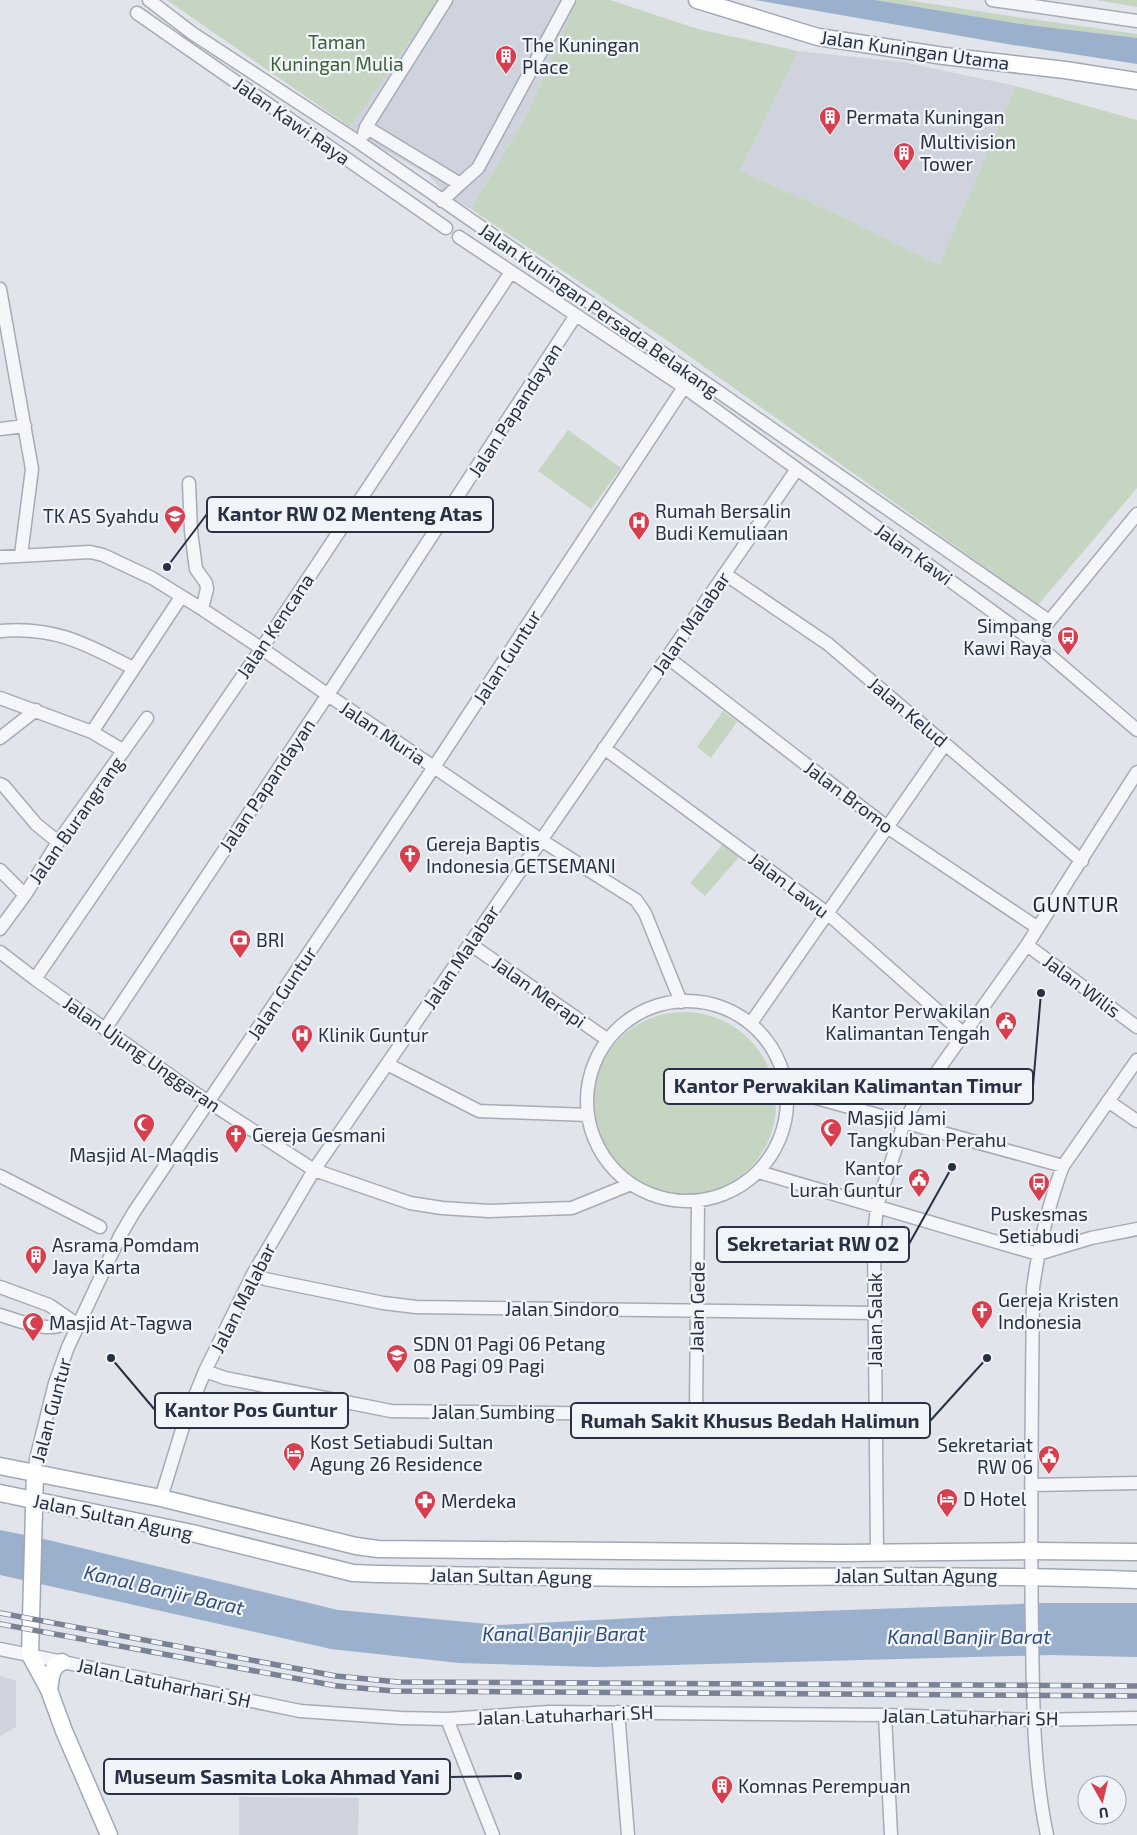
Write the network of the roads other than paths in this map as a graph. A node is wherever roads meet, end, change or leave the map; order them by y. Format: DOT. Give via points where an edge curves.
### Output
graph roads {
  1 [pos="446,0"];
  2 [pos="569,0"];
  3 [pos="697,0"];
  4 [pos="992,0"];
  5 [pos="149,1"];
  6 [pos="1137,22"];
  7 [pos="1137,81"];
  8 [pos="366,127"];
  9 [pos="360,143"];
  10 [pos="433,168"];
  11 [pos="460,184"];
  12 [pos="420,185"];
  13 [pos="442,201"];
  14 [pos="446,228"];
  15 [pos="459,237"];
  16 [pos="511,272"];
  17 [pos="0,289"];
  18 [pos="2,304"];
  19 [pos="576,315"];
  20 [pos="684,387"];
  21 [pos="25,426"];
  22 [pos="0,429"];
  23 [pos="797,469"];
  24 [pos="190,483"];
  25 [pos="1137,514"];
  26 [pos="21,555"];
  27 [pos="0,557"];
  28 [pos="730,578"];
  29 [pos="181,597"];
  30 [pos="202,609"];
  31 [pos="1049,621"];
  32 [pos="0,631"];
  33 [pos="1033,641"];
  34 [pos="261,648"];
  35 [pos="667,657"];
  36 [pos="133,668"];
  37 [pos="328,695"];
  38 [pos="0,698"];
  39 [pos="36,710"];
  40 [pos="147,718"];
  41 [pos="1137,730"];
  42 [pos="92,732"];
  43 [pos="0,738"];
  44 [pos="945,744"];
  45 [pos="604,748"];
  46 [pos="124,751"];
  47 [pos="434,767"];
  48 [pos="1137,772"];
  49 [pos="0,784"];
  50 [pos="887,827"];
  51 [pos="541,840"];
  52 [pos="58,842"];
  53 [pos="1082,861"];
  54 [pos="0,870"];
  55 [pos="25,895"];
  56 [pos="827,913"];
  57 [pos="1038,928"];
  58 [pos="0,929"];
  59 [pos="470,944"];
  60 [pos="1027,945"];
  61 [pos="0,952"];
  62 [pos="35,979"];
  63 [pos="682,1002"];
  64 [pos="751,1023"];
  65 [pos="1137,1027"];
  66 [pos="104,1029"];
  67 [pos="964,1034"];
  68 [pos="608,1040"];
  69 [pos="1137,1060"];
  70 [pos="387,1064"];
  71 [pos="787,1090"];
  72 [pos="208,1100"];
  73 [pos="1108,1101"];
  74 [pos="588,1115"];
  75 [pos="1137,1121"];
  76 [pos="904,1123"];
  77 [pos="1063,1166"];
  78 [pos="314,1170"];
  79 [pos="759,1172"];
  80 [pos="0,1176"];
  81 [pos="631,1184"];
  82 [pos="698,1201"];
  83 [pos="877,1206"];
  84 [pos="100,1227"];
  85 [pos="1137,1229"];
  86 [pos="1038,1254"];
  87 [pos="253,1274"];
  88 [pos="0,1287"];
  89 [pos="697,1311"];
  90 [pos="874,1313"];
  91 [pos="0,1315"];
  92 [pos="74,1322"];
  93 [pos="206,1371"];
  94 [pos="696,1413"];
  95 [pos="876,1416"];
  96 [pos="0,1466"];
  97 [pos="35,1473"];
  98 [pos="1137,1483"];
  99 [pos="1031,1485"];
  100 [pos="0,1493"];
  101 [pos="161,1498"];
  102 [pos="34,1500"];
  103 [pos="200,1509"];
  104 [pos="192,1533"];
  105 [pos="1031,1551"];
  106 [pos="1137,1552"];
  107 [pos="843,1553"];
  108 [pos="877,1553"];
  109 [pos="843,1576"];
  110 [pos="1137,1580"];
  111 [pos="1031,1581"];
  112 [pos="0,1649"];
  113 [pos="30,1655"];
  114 [pos="62,1662"];
  115 [pos="49,1690"];
  116 [pos="618,1712"];
  117 [pos="885,1715"];
  118 [pos="1137,1718"];
  119 [pos="447,1719"];
  120 [pos="1034,1720"];
  121 [pos="109,1835"];
  122 [pos="493,1835"];
  123 [pos="628,1835"];
  124 [pos="891,1835"];
  125 [pos="1047,1835"];
  1 -- 8 [label="street"];
  2 -- 11 [label="street" via="478,168"];
  3 -- 7 [label="main road, Jalan Kuningan Utama" via="818,36"];
  4 -- 6 [label="street"];
  5 -- 9 [label="street, Jalan Kuningan Persada Belakang" via="192,33"];
  5 -- 14 [label="street, Jalan Kawi Raya" via="132,18"];
  8 -- 9 [label="street"];
  8 -- 10 [label="street"];
  9 -- 12 [label="street, Jalan Kuningan Persada Belakang"];
  10 -- 11 [label="street"];
  10 -- 12 [label="street"];
  11 -- 13 [label="street"];
  12 -- 13 [label="street, Jalan Kuningan Persada Belakang"];
  13 -- 31 [label="street, Jalan Kuningan Persada Belakang"];
  15 -- 16 [label="street"];
  16 -- 19 [label="street"];
  16 -- 34 [label="street, Jalan Kencana"];
  17 -- 18 [label="street"];
  18 -- 21 [label="street"];
  19 -- 20 [label="street"];
  19 -- 37 [label="street, Jalan Papandayan"];
  20 -- 23 [label="street, Jalan Kawi"];
  20 -- 47 [label="street, Jalan Guntur"];
  21 -- 22 [label="street"];
  21 -- 26 [label="street" via="32,469"];
  23 -- 28 [label="street, Jalan Malabar"];
  23 -- 33 [label="street, Jalan Kawi"];
  24 -- 30 [label="street" via="196,569 207,589"];
  25 -- 31 [label="street"];
  26 -- 27 [label="street, Jalan Muria"];
  26 -- 29 [label="street, Jalan Muria" via="90,552 103,555 152,578"];
  28 -- 35 [label="street, Jalan Malabar"];
  28 -- 44 [label="street, Jalan Kelud" via="828,644"];
  29 -- 30 [label="street, Jalan Muria"];
  29 -- 36 [label="street, Jalan Burangrang"];
  30 -- 34 [label="street, Jalan Muria"];
  31 -- 33 [label="street"];
  32 -- 36 [label="street" via="48,631 89,646"];
  33 -- 41 [label="street, Jalan Kawi"];
  34 -- 37 [label="street, Jalan Muria"];
  34 -- 62 [label="street, Jalan Kencana"];
  35 -- 45 [label="street, Jalan Malabar"];
  35 -- 50 [label="street, Jalan Bromo"];
  36 -- 42 [label="street, Jalan Burangrang"];
  37 -- 47 [label="street, Jalan Muria"];
  37 -- 66 [label="street, Jalan Papandayan"];
  38 -- 39 [label="street"];
  39 -- 42 [label="street"];
  39 -- 43 [label="street"];
  40 -- 46 [label="street"];
  42 -- 46 [label="street, Jalan Burangrang"];
  44 -- 50 [label="street"];
  44 -- 53 [label="street, Jalan Kelud"];
  45 -- 51 [label="street, Jalan Malabar"];
  45 -- 56 [label="street, Jalan Lawu"];
  46 -- 52 [label="street, Jalan Burangrang"];
  47 -- 51 [label="street, Jalan Muria"];
  47 -- 72 [label="street, Jalan Guntur"];
  48 -- 53 [label="street, Jalan Salak"];
  49 -- 52 [label="street" via="36,824"];
  50 -- 56 [label="street"];
  50 -- 57 [label="street, Jalan Bromo"];
  51 -- 59 [label="street, Jalan Malabar"];
  51 -- 63 [label="street, Jalan Muria" via="642,906"];
  52 -- 55 [label="street, Jalan Burangrang"];
  53 -- 57 [label="street, Jalan Salak"];
  54 -- 55 [label="street"];
  55 -- 58 [label="street, Jalan Burangrang"];
  56 -- 64 [label="street"];
  56 -- 67 [label="street, Jalan Lawu"];
  57 -- 60 [label="street, Jalan Salak"];
  59 -- 68 [label="street, Jalan Merapi"];
  59 -- 70 [label="street, Jalan Malabar"];
  60 -- 65 [label="street, Jalan Wilis"];
  60 -- 67 [label="street, Jalan Salak"];
  61 -- 62 [label="street, Jalan Ujung Unggaran"];
  62 -- 66 [label="street, Jalan Ujung Unggaran"];
  63 -- 64 [label="street" via="710,1004"];
  63 -- 68 [label="street" via="642,1012"];
  64 -- 71 [label="street" via="777,1056"];
  66 -- 72 [label="street, Jalan Ujung Unggaran"];
  67 -- 76 [label="street, Jalan Salak"];
  68 -- 74 [label="street" via="591,1074"];
  69 -- 73 [label="street"];
  70 -- 74 [label="street" via="479,1111"];
  70 -- 78 [label="street, Jalan Malabar"];
  71 -- 76 [label="street"];
  71 -- 79 [label="street" via="782,1134"];
  72 -- 78 [label="street, Jalan Ujung Unggaran"];
  72 -- 92 [label="street, Jalan Guntur" via="134,1212"];
  73 -- 75 [label="street"];
  73 -- 77 [label="street"];
  74 -- 81 [label="street" via="598,1147 618,1174"];
  76 -- 77 [label="street"];
  76 -- 83 [label="street, Jalan Salak"];
  77 -- 86 [label="street"];
  78 -- 81 [label="street, Jalan Ujung Unggaran" via="410,1203 489,1211 572,1208"];
  78 -- 87 [label="street, Jalan Malabar"];
  79 -- 82 [label="street" via="731,1191"];
  79 -- 83 [label="street"];
  80 -- 84 [label="street"];
  81 -- 82 [label="street" via="663,1198"];
  82 -- 89 [label="street, Jalan Gede"];
  83 -- 86 [label="street"];
  83 -- 90 [label="street, Jalan Salak"];
  85 -- 86 [label="street" via="1091,1238"];
  86 -- 99 [label="street" via="1033,1288"];
  87 -- 89 [label="street, Jalan Sindoro" via="283,1283 416,1307"];
  87 -- 93 [label="street, Jalan Malabar"];
  88 -- 92 [label="street" via="49,1305"];
  89 -- 90 [label="street, Jalan Sindoro"];
  89 -- 94 [label="street, Jalan Gede"];
  90 -- 95 [label="street, Jalan Salak"];
  91 -- 92 [label="street" via="38,1326 56,1327"];
  92 -- 97 [label="street, Jalan Guntur" via="55,1384"];
  93 -- 94 [label="street, Jalan Sumbing" via="225,1378 391,1411"];
  93 -- 101 [label="street, Jalan Malabar" via="185,1420"];
  94 -- 95 [label="street, Jalan Sumbing"];
  95 -- 108 [label="street, Jalan Salak"];
  96 -- 97 [label="main road, Jalan Sultan Agung"];
  97 -- 101 [label="main road, Jalan Sultan Agung"];
  97 -- 102 [label="main road, Jalan Guntur"];
  98 -- 99 [label="street"];
  99 -- 105 [label="street"];
  100 -- 102 [label="main road, Jalan Sultan Agung"];
  101 -- 103 [label="main road, Jalan Sultan Agung"];
  102 -- 104 [label="main road, Jalan Sultan Agung"];
  102 -- 113 [label="main road, Jalan Guntur"];
  103 -- 104 [label="main road"];
  103 -- 107 [label="main road, Jalan Sultan Agung" via="378,1549"];
  104 -- 109 [label="main road, Jalan Sultan Agung" via="331,1568 370,1574 678,1578"];
  105 -- 106 [label="main road, Jalan Sultan Agung"];
  105 -- 108 [label="main road, Jalan Sultan Agung"];
  105 -- 111 [label="street"];
  107 -- 108 [label="main road, Jalan Sultan Agung"];
  107 -- 109 [label="main road"];
  109 -- 111 [label="main road, Jalan Sultan Agung"];
  110 -- 111 [label="main road, Jalan Sultan Agung"];
  111 -- 120 [label="street"];
  112 -- 113 [label="street, Jalan Latuharhari SH"];
  113 -- 114 [label="street, Jalan Latuharhari SH"];
  113 -- 115 [label="main road"];
  114 -- 115 [label="main road" via="53,1669"];
  114 -- 119 [label="street, Jalan Latuharhari SH" via="300,1711"];
  115 -- 121 [label="main road"];
  116 -- 117 [label="street, Jalan Latuharhari SH"];
  116 -- 119 [label="street, Jalan Latuharhari SH" via="549,1712"];
  116 -- 123 [label="street"];
  117 -- 120 [label="street, Jalan Latuharhari SH"];
  117 -- 124 [label="street"];
  118 -- 120 [label="street, Jalan Latuharhari SH"];
  119 -- 122 [label="street"];
  120 -- 125 [label="street"];
}
